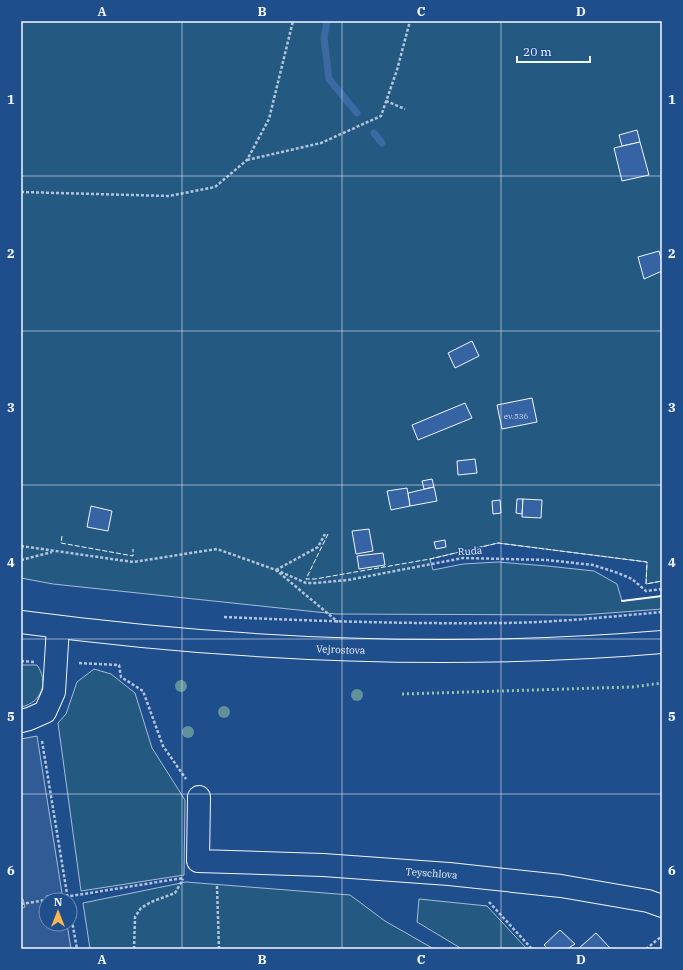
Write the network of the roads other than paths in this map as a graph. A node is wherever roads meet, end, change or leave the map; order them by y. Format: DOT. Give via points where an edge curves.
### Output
graph roads {
  1 [pos="21,622"];
  2 [pos="58,627"];
  3 [pos="662,642"];
  4 [pos="21,720"];
  5 [pos="199,797"];
  6 [pos="662,906"];
  1 -- 2 [label="street, Vejrostova"];
  2 -- 3 [label="street, Vejrostova" via="251,645 347,649 466,651"];
  2 -- 4 [label="street" via="54,692 45,712"];
  5 -- 6 [label="street, Teyschlova" via="198,860 449,874 561,886 648,901"];
}
